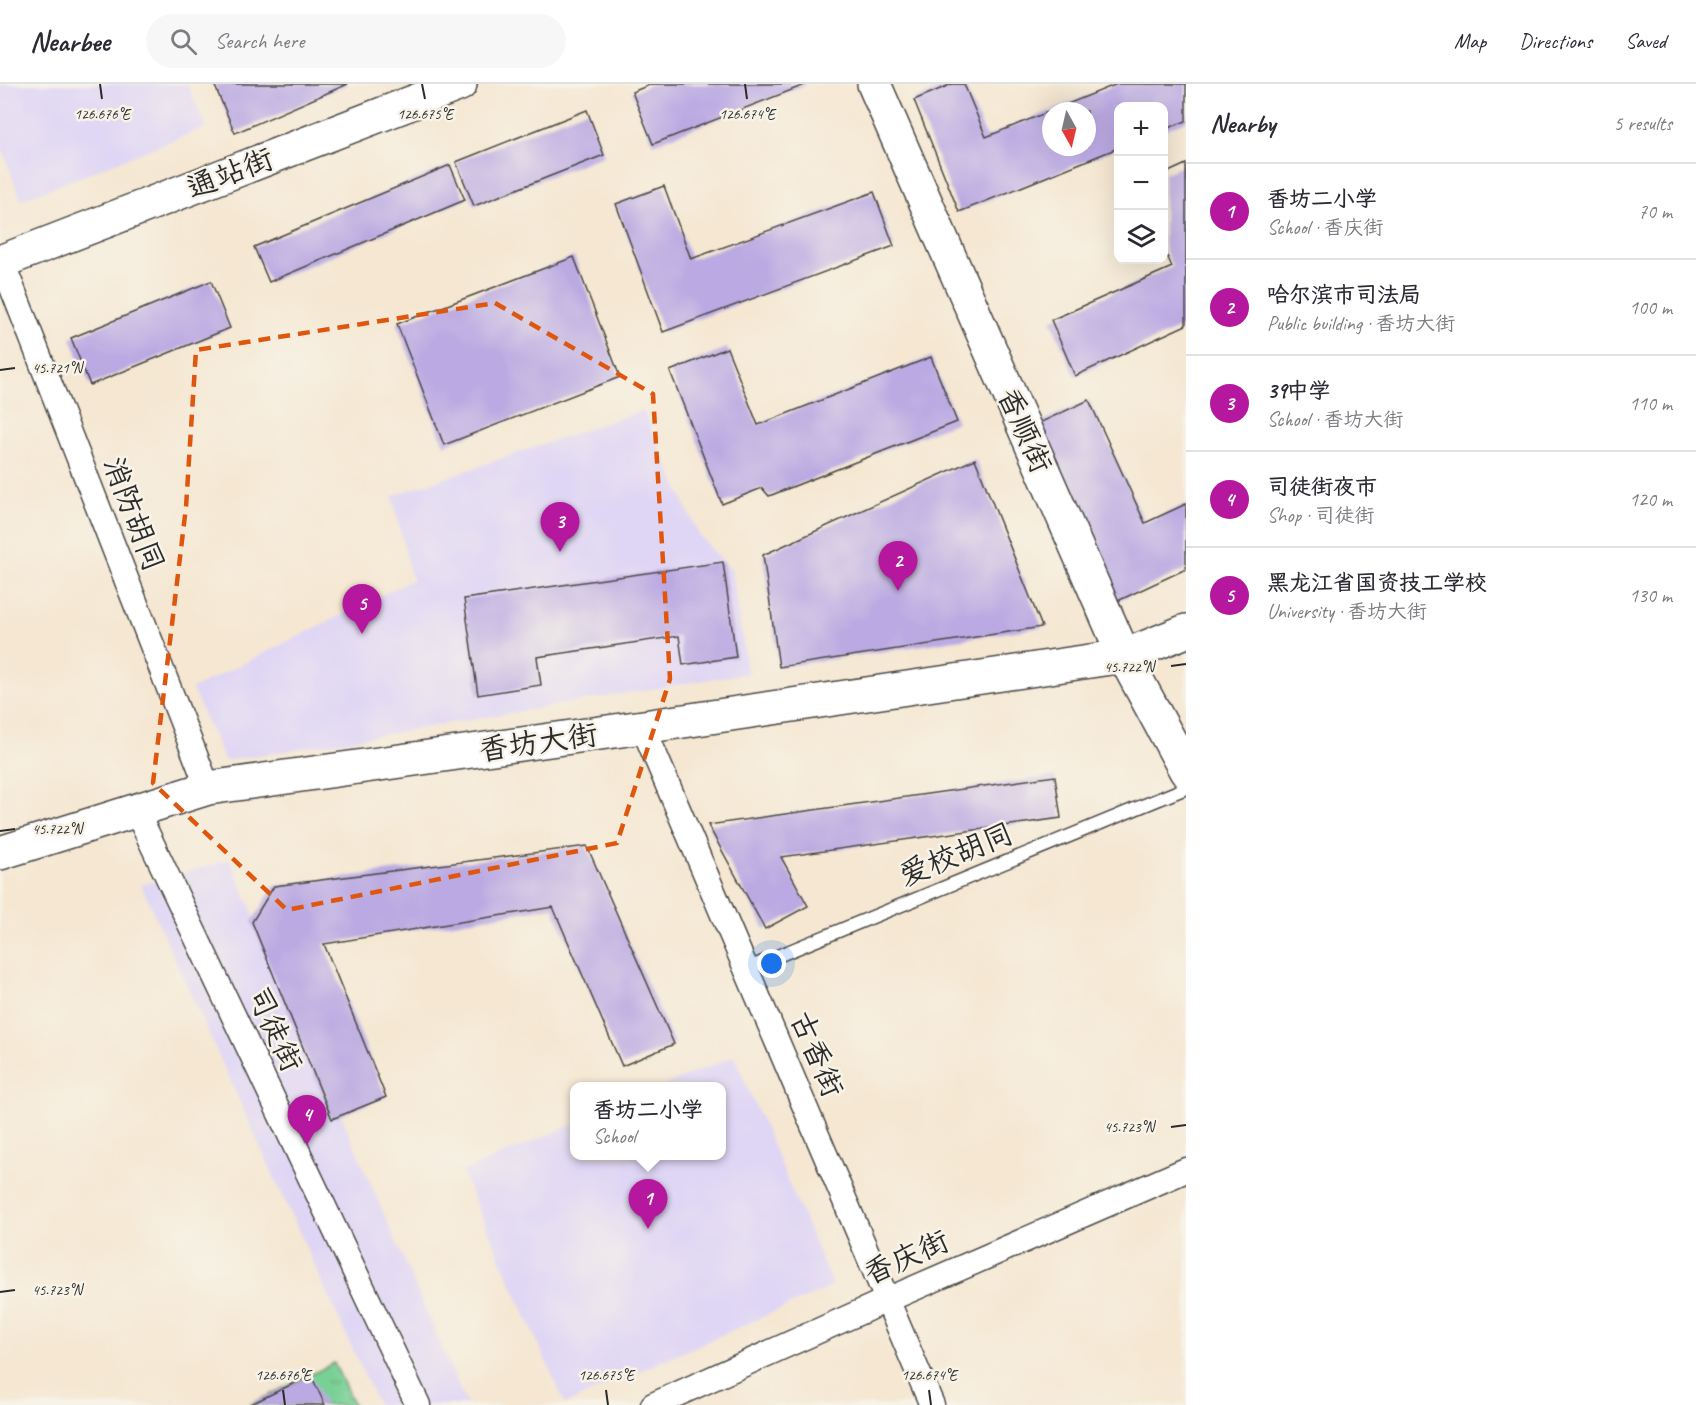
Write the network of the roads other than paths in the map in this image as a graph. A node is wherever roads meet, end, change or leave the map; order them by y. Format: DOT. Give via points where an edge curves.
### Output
graph roads {
  1 [pos="460,84"];
  2 [pos="874,84"];
  3 [pos="1,262"];
  4 [pos="1186,631"];
  5 [pos="1124,657"];
  6 [pos="643,727"];
  7 [pos="1186,771"];
  8 [pos="208,788"];
  9 [pos="1186,788"];
  10 [pos="136,810"];
  11 [pos="0,852"];
  12 [pos="746,969"];
  13 [pos="1186,1170"];
  14 [pos="887,1300"];
  15 [pos="418,1405"];
  16 [pos="653,1405"];
  17 [pos="932,1405"];
  1 -- 3 [label="street, 通站街"];
  2 -- 5 [label="street, 香顺街"];
  3 -- 8 [label="street, 消防胡同"];
  4 -- 5 [label="street, 香坊大街"];
  5 -- 6 [label="street, 香坊大街"];
  5 -- 7 [label="street, 香顺街"];
  6 -- 8 [label="street, 香坊大街"];
  6 -- 12 [label="street, 古香街"];
  8 -- 10 [label="street, 香坊大街"];
  9 -- 12 [label="lane, 爱校胡同"];
  10 -- 11 [label="street, 香坊大街"];
  10 -- 15 [label="street, 司徒街"];
  12 -- 14 [label="street, 古香街"];
  13 -- 14 [label="street, 香庆街"];
  14 -- 16 [label="street, 香庆街"];
  14 -- 17 [label="street, 古香街"];
}
